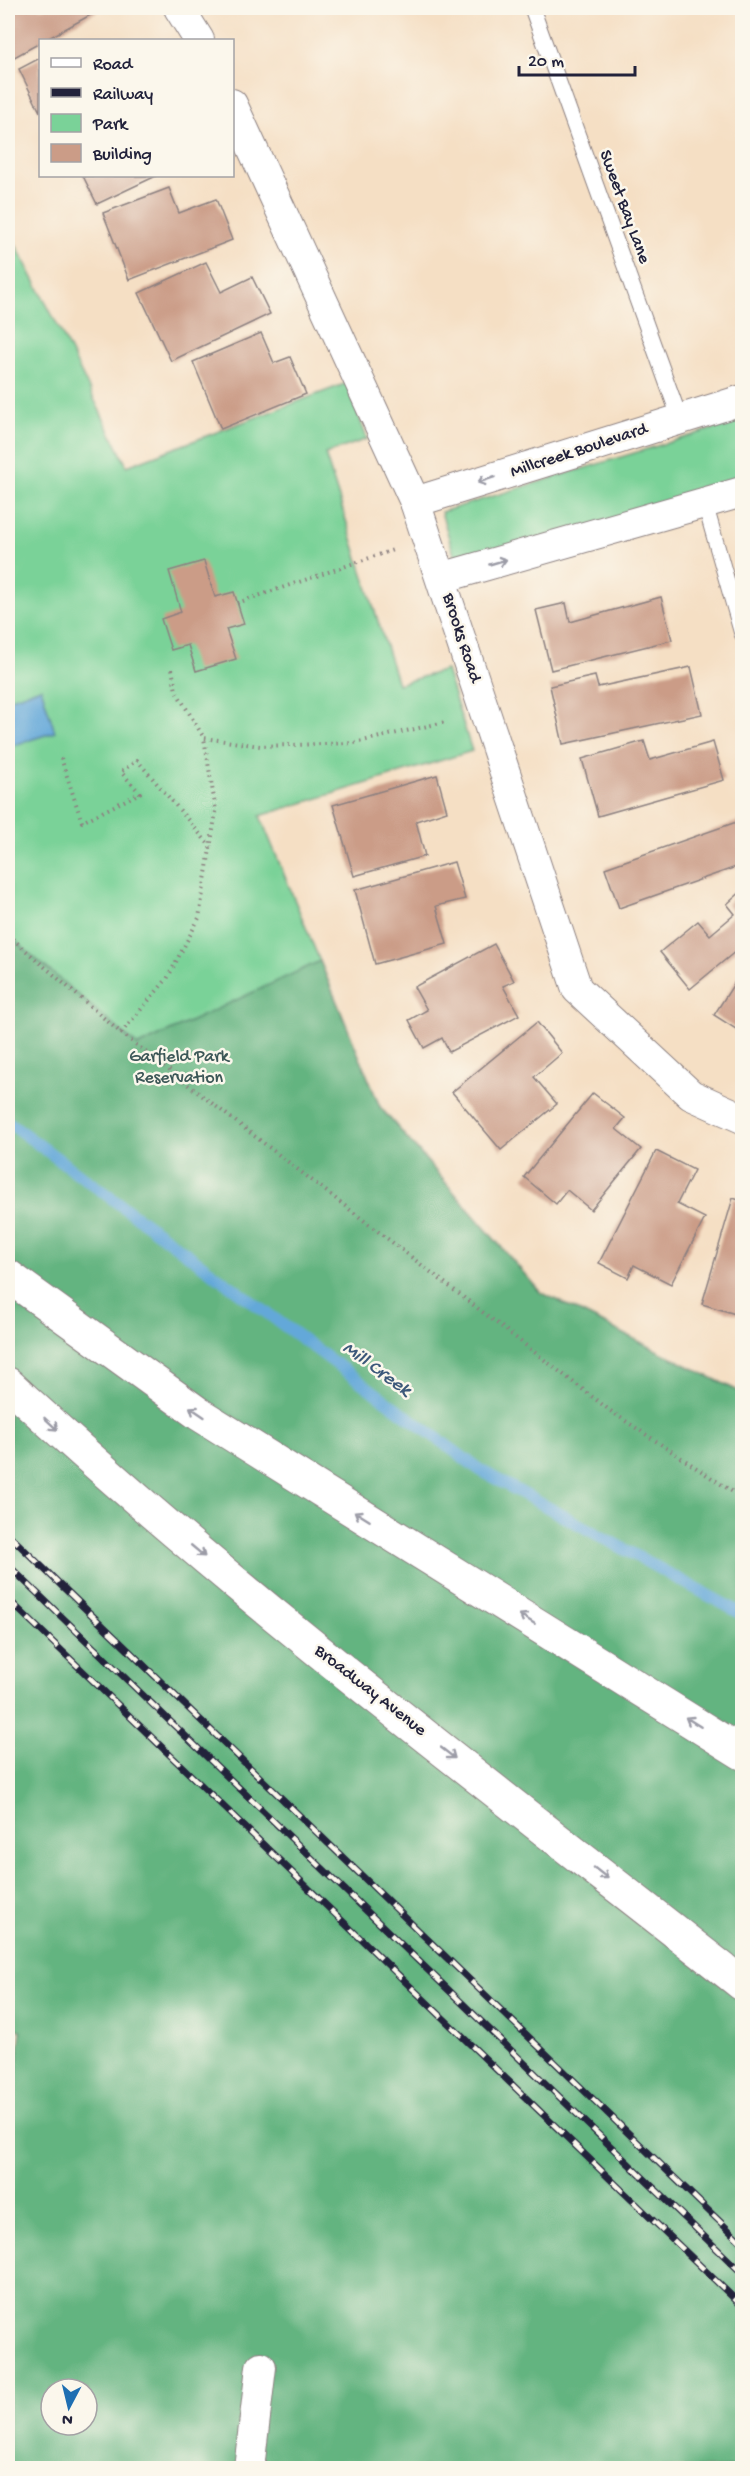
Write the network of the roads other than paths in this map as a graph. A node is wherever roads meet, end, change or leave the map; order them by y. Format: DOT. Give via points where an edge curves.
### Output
graph roads {
  1 [pos="179,8"];
  2 [pos="532,8"];
  3 [pos="198,39"];
  4 [pos="234,108"];
  5 [pos="742,400"];
  6 [pos="680,419"];
  7 [pos="742,492"];
  8 [pos="416,502"];
  9 [pos="705,504"];
  10 [pos="441,578"];
  11 [pos="742,634"];
  12 [pos="742,1118"];
  13 [pos="8,1276"];
  14 [pos="8,1384"];
  15 [pos="742,1753"];
  16 [pos="742,1984"];
  17 [pos="261,2367"];
  18 [pos="249,2469"];
  1 -- 3 [label="street"];
  2 -- 6 [label="lane, Sweet Bay Lane"];
  4 -- 8 [label="street, Brooks Road"];
  5 -- 6 [label="street, Millcreek Boulevard"];
  6 -- 8 [label="street, Millcreek Boulevard, one-way"];
  7 -- 9 [label="street"];
  8 -- 10 [label="street, Brooks Road"];
  10 -- 9 [label="street, one-way"];
  9 -- 11 [label="lane"];
  10 -- 12 [label="street, Brooks Road" via="577,989 691,1095"];
  15 -- 13 [label="main road, one-way" via="199,1414"];
  14 -- 16 [label="main road, Broadway Avenue, one-way" via="84,1455 275,1617"];
  17 -- 18 [label="street"];
}
